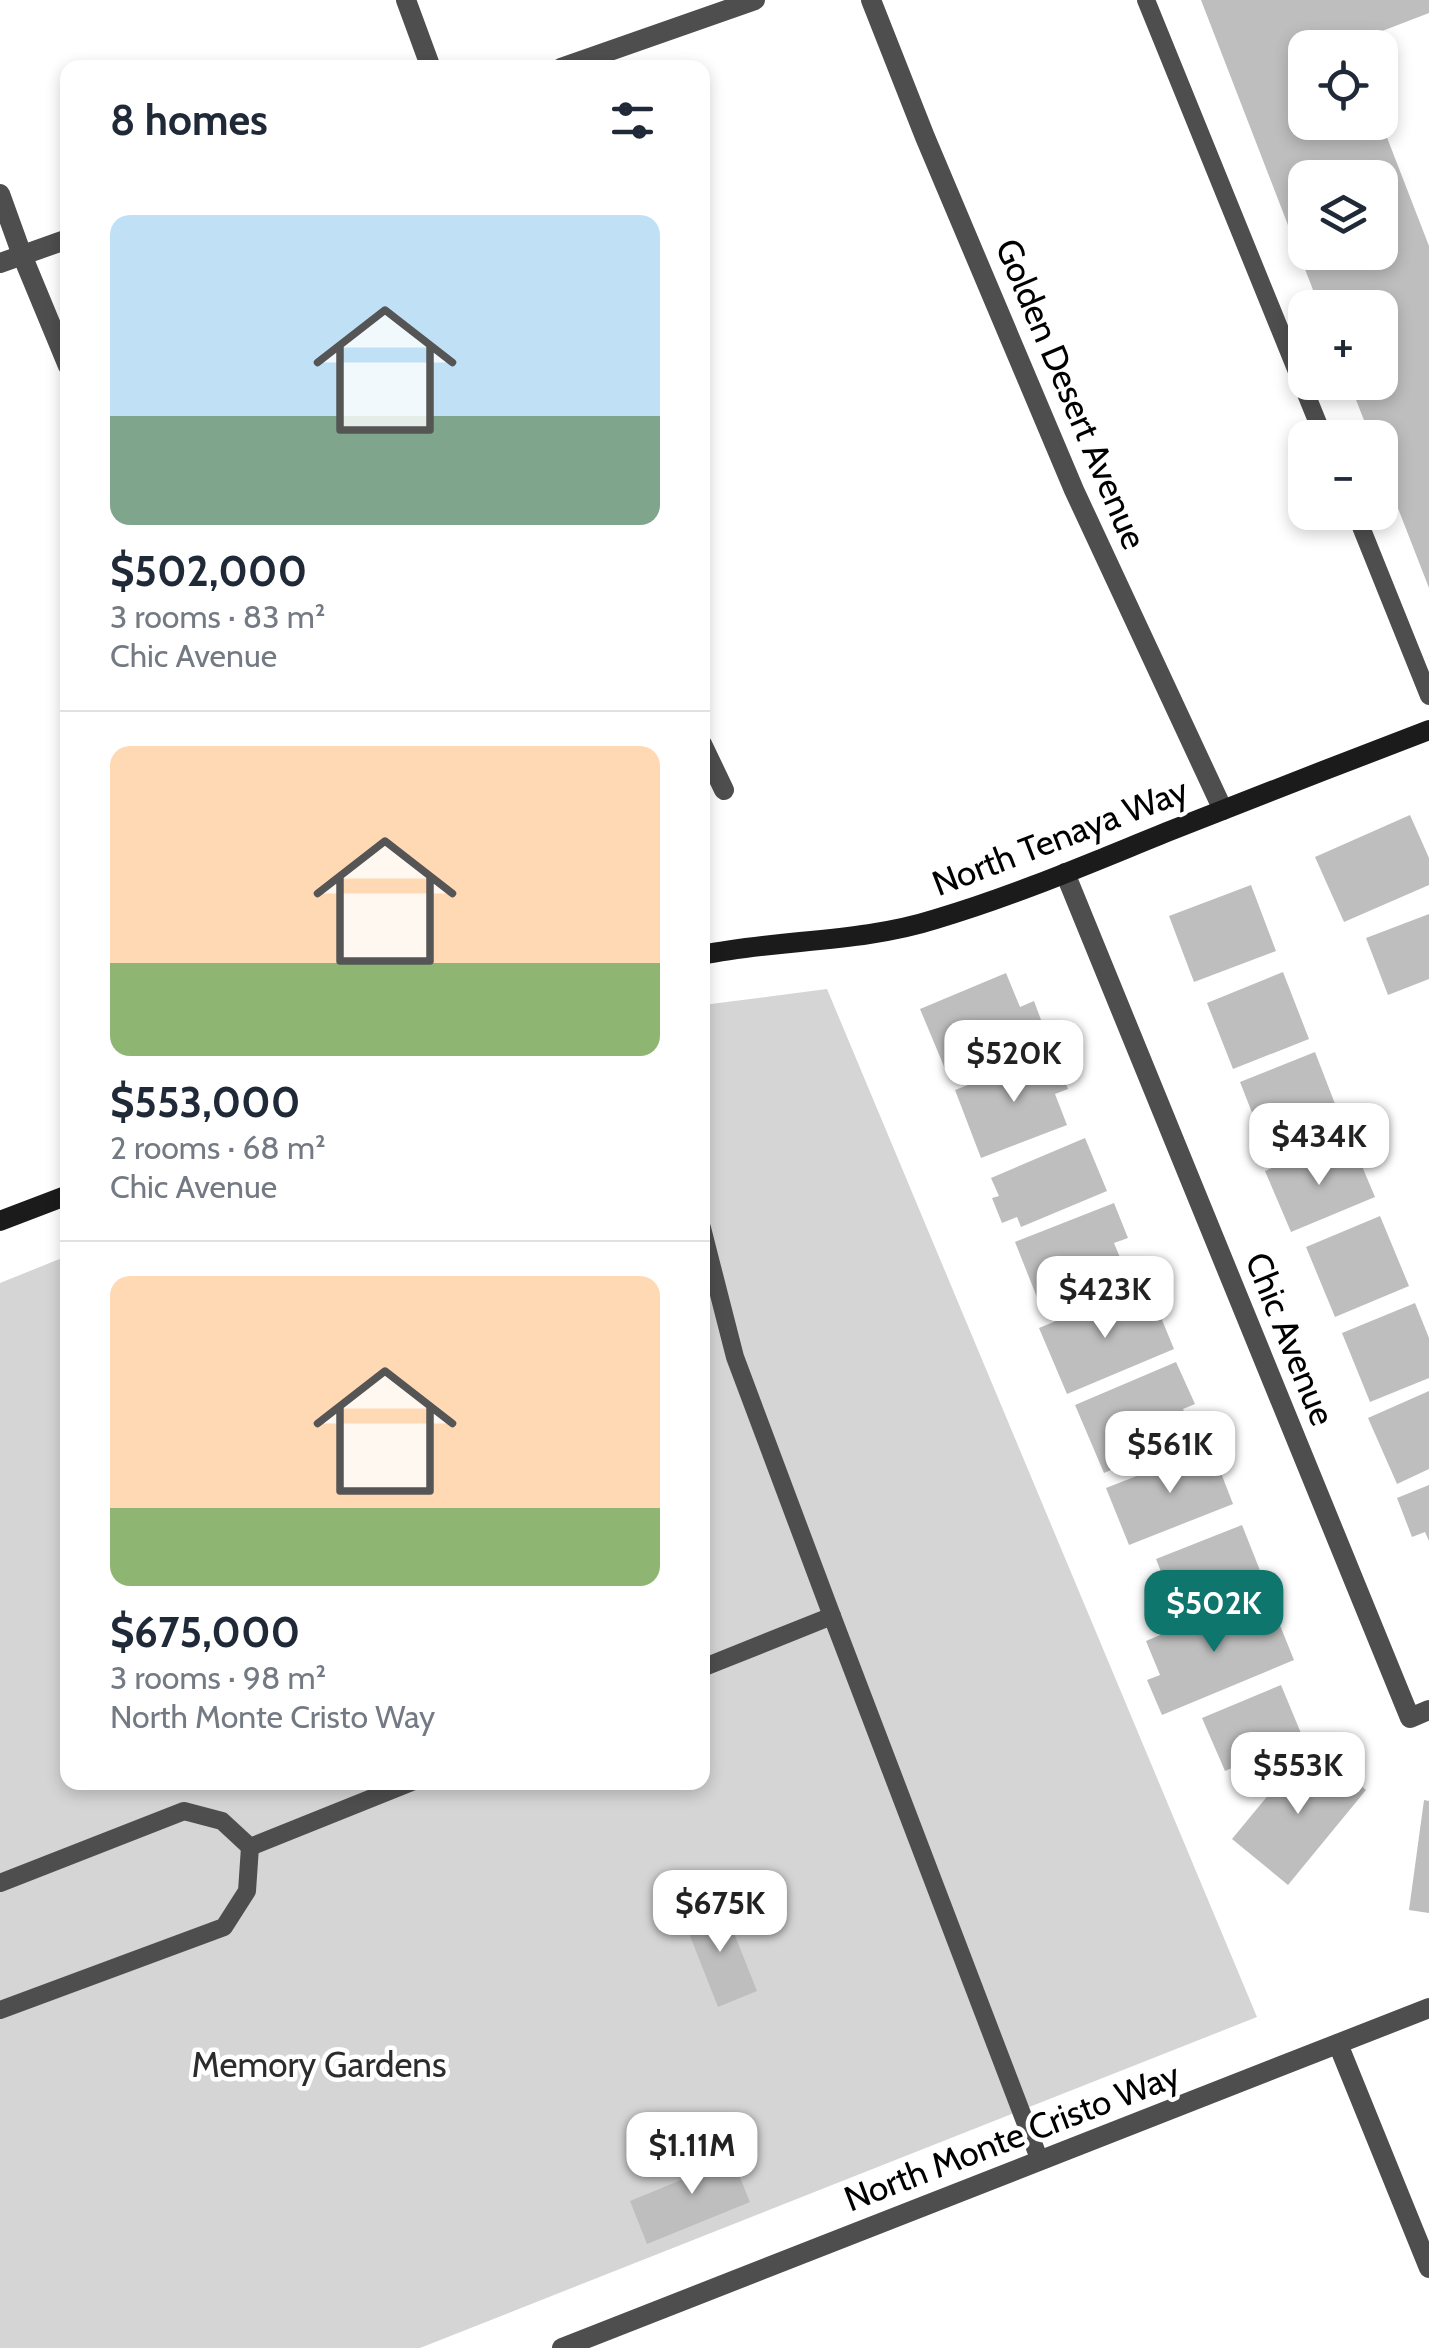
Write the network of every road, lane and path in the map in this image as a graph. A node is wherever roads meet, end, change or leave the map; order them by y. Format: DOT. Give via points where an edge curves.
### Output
graph roads {
  1 [pos="406,0"];
  2 [pos="755,0"];
  3 [pos="871,0"];
  4 [pos="1146,0"];
  5 [pos="428,60"];
  6 [pos="584,60"];
  7 [pos="0,194"];
  8 [pos="60,242"];
  9 [pos="22,255"];
  10 [pos="0,263"];
  11 [pos="60,347"];
  12 [pos="1317,420"];
  13 [pos="1362,530"];
  14 [pos="1429,696"];
  15 [pos="1429,730"];
  16 [pos="710,761"];
  17 [pos="724,790"];
  18 [pos="1223,810"];
  19 [pos="1065,873"];
  20 [pos="710,954"];
  21 [pos="60,1198"];
  22 [pos="0,1221"];
  23 [pos="710,1259"];
  24 [pos="832,1616"];
  25 [pos="710,1665"];
  26 [pos="1420,1714"];
  27 [pos="392,1790"];
  28 [pos="250,1846"];
  29 [pos="0,1883"];
  30 [pos="1429,2008"];
  31 [pos="0,2010"];
  32 [pos="1338,2044"];
  33 [pos="1040,2161"];
  34 [pos="1429,2268"];
  35 [pos="562,2348"];
  1 -- 5 [label="street"];
  2 -- 6 [label="street"];
  3 -- 18 [label="street, Golden Desert Avenue" via="1074,490"];
  4 -- 12 [label="lane"];
  7 -- 9 [label="street"];
  8 -- 9 [label="street"];
  9 -- 10 [label="street"];
  9 -- 11 [label="street"];
  13 -- 14 [label="lane"];
  15 -- 18 [label="main road, North Tenaya Way"];
  16 -- 17 [label="street"];
  18 -- 19 [label="main road, North Tenaya Way"];
  19 -- 20 [label="main road, North Tenaya Way" via="936,920"];
  19 -- 26 [label="street, Chic Avenue"];
  21 -- 22 [label="main road"];
  23 -- 24 [label="lane" via="735,1357"];
  24 -- 25 [label="lane"];
  24 -- 33 [label="lane"];
  27 -- 28 [label="lane"];
  28 -- 29 [label="lane" via="222,1821 184,1811"];
  28 -- 31 [label="lane" via="247,1891 224,1927"];
  30 -- 32 [label="street, North Monte Cristo Way"];
  32 -- 33 [label="street, North Monte Cristo Way"];
  32 -- 34 [label="street"];
  33 -- 35 [label="street, North Monte Cristo Way"];
}
